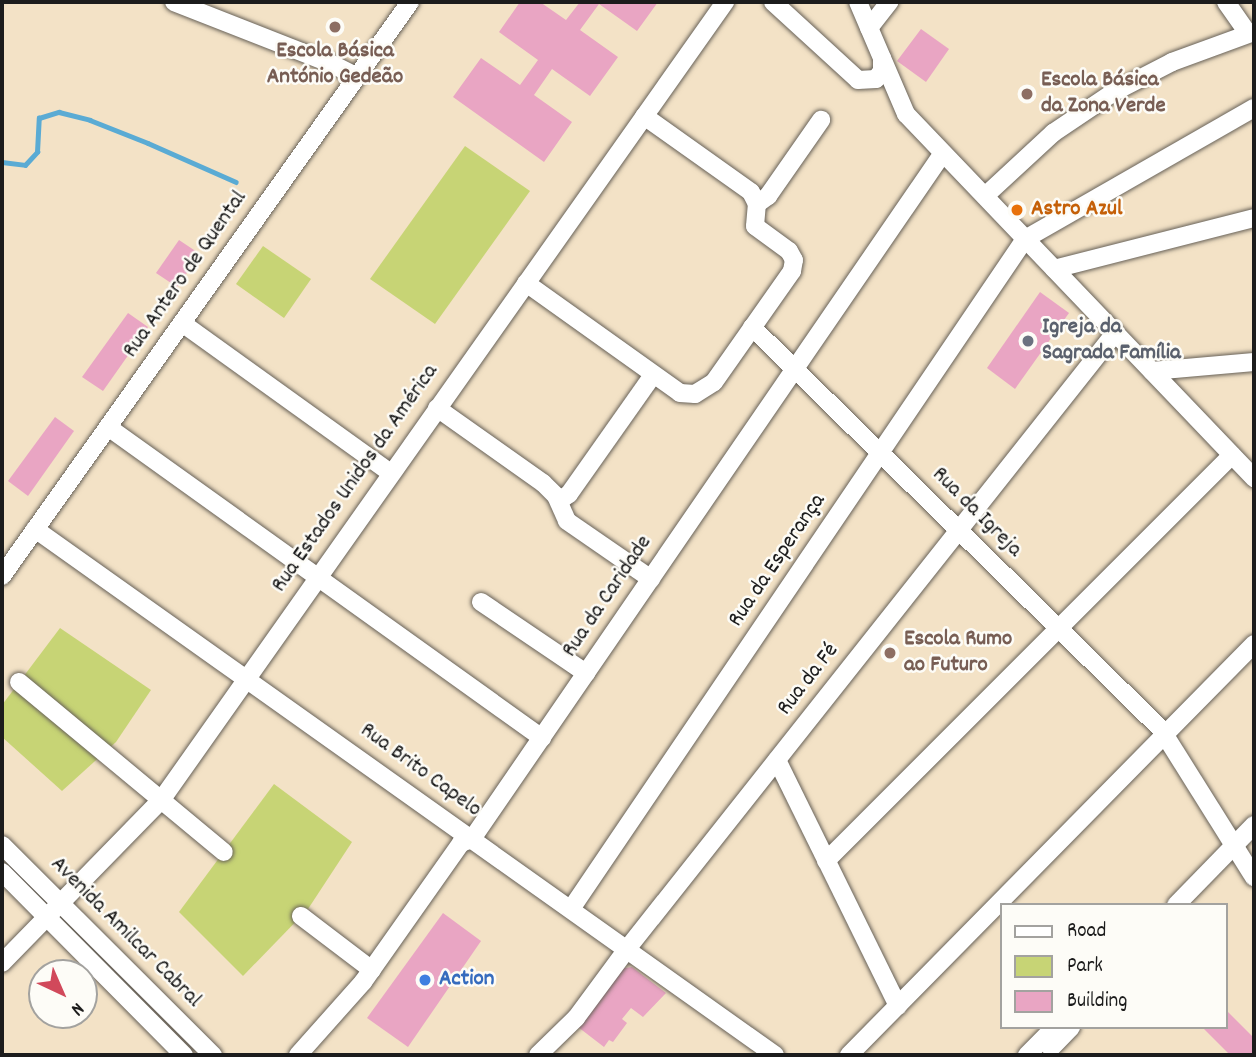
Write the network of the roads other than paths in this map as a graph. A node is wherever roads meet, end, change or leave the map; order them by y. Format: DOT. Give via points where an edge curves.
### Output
graph roads {
  1 [pos="410,2"];
  2 [pos="725,2"];
  3 [pos="773,2"];
  4 [pos="858,2"];
  5 [pos="889,2"];
  6 [pos="1226,2"];
  7 [pos="183,3"];
  8 [pos="869,28"];
  9 [pos="1251,33"];
  10 [pos="882,58"];
  11 [pos="357,77"];
  12 [pos="1254,108"];
  13 [pos="644,116"];
  14 [pos="821,120"];
  15 [pos="943,153"];
  16 [pos="985,197"];
  17 [pos="757,204"];
  18 [pos="1254,218"];
  19 [pos="1025,239"];
  20 [pos="1055,269"];
  21 [pos="526,283"];
  22 [pos="181,323"];
  23 [pos="752,327"];
  24 [pos="1115,332"];
  25 [pos="1254,362"];
  26 [pos="795,369"];
  27 [pos="1152,371"];
  28 [pos="653,375"];
  29 [pos="437,408"];
  30 [pos="108,427"];
  31 [pos="880,453"];
  32 [pos="1232,455"];
  33 [pos="391,473"];
  34 [pos="1254,478"];
  35 [pos="559,501"];
  36 [pos="35,529"];
  37 [pos="959,530"];
  38 [pos="2,576"];
  39 [pos="317,577"];
  40 [pos="651,579"];
  41 [pos="481,602"];
  42 [pos="1059,628"];
  43 [pos="1254,644"];
  44 [pos="586,673"];
  45 [pos="246,677"];
  46 [pos="19,682"];
  47 [pos="1164,735"];
  48 [pos="542,737"];
  49 [pos="776,760"];
  50 [pos="162,799"];
  51 [pos="1254,825"];
  52 [pos="472,839"];
  53 [pos="1254,841"];
  54 [pos="2,845"];
  55 [pos="1238,850"];
  56 [pos="224,852"];
  57 [pos="826,861"];
  58 [pos="2,872"];
  59 [pos="1254,877"];
  60 [pos="1178,903"];
  61 [pos="1194,903"];
  62 [pos="571,909"];
  63 [pos="55,910"];
  64 [pos="301,916"];
  65 [pos="627,949"];
  66 [pos="2,964"];
  67 [pos="372,970"];
  68 [pos="898,1006"];
  69 [pos="1053,1029"];
  70 [pos="1069,1029"];
  71 [pos="184,1055"];
  72 [pos="213,1055"];
  73 [pos="298,1055"];
  74 [pos="538,1055"];
  75 [pos="775,1055"];
  76 [pos="849,1055"];
  77 [pos="1027,1055"];
  78 [pos="1043,1055"];
  1 -- 11 [label="street, Rua Antero de Quental"];
  2 -- 13 [label="street, Rua Estados Unidos da América"];
  3 -- 10 [label="street" via="859,80 868,82 880,75"];
  4 -- 8 [label="street"];
  5 -- 8 [label="street"];
  6 -- 9 [label="street"];
  7 -- 11 [label="street"];
  8 -- 10 [label="street"];
  9 -- 16 [label="street" via="1172,62 1114,92 1054,133"];
  10 -- 15 [label="street" via="906,114"];
  11 -- 22 [label="street, Rua Antero de Quental"];
  12 -- 19 [label="street"];
  13 -- 17 [label="street" via="751,192"];
  13 -- 21 [label="street, Rua Estados Unidos da América"];
  14 -- 17 [label="street" via="768,196"];
  15 -- 16 [label="street"];
  15 -- 26 [label="street, Rua da Caridade"];
  16 -- 19 [label="street"];
  17 -- 23 [label="street" via="755,226 794,260 792,271"];
  18 -- 20 [label="street"];
  19 -- 20 [label="street"];
  19 -- 31 [label="street, Rua da Esperança"];
  20 -- 24 [label="street"];
  21 -- 28 [label="street"];
  21 -- 29 [label="street, Rua Estados Unidos da América"];
  22 -- 30 [label="street, Rua Antero de Quental"];
  22 -- 33 [label="street"];
  23 -- 26 [label="street, Rua da Igreja"];
  23 -- 28 [label="street" via="709,388 695,394 680,393"];
  24 -- 27 [label="street"];
  24 -- 37 [label="street, Rua da Fé"];
  25 -- 27 [label="street"];
  26 -- 31 [label="street, Rua da Igreja"];
  26 -- 40 [label="street, Rua da Caridade"];
  27 -- 32 [label="street"];
  28 -- 35 [label="street" via="569,494"];
  29 -- 33 [label="street, Rua Estados Unidos da América"];
  29 -- 35 [label="street" via="543,483"];
  30 -- 36 [label="street, Rua Antero de Quental"];
  30 -- 39 [label="street"];
  31 -- 37 [label="street, Rua da Igreja"];
  31 -- 62 [label="street, Rua da Esperança"];
  32 -- 34 [label="street"];
  32 -- 42 [label="street"];
  33 -- 39 [label="street, Rua Estados Unidos da América"];
  35 -- 40 [label="street" via="569,523"];
  36 -- 38 [label="street, Rua Antero de Quental"];
  36 -- 45 [label="street, Rua Brito Capelo"];
  37 -- 42 [label="street, Rua da Igreja"];
  37 -- 49 [label="street, Rua da Fé"];
  39 -- 45 [label="street, Rua Estados Unidos da América"];
  39 -- 48 [label="street"];
  40 -- 44 [label="street, Rua da Caridade"];
  41 -- 44 [label="street"];
  42 -- 47 [label="street, Rua da Igreja"];
  42 -- 57 [label="street"];
  43 -- 47 [label="street"];
  44 -- 48 [label="street, Rua da Caridade"];
  45 -- 50 [label="street, Rua Estados Unidos da América"];
  45 -- 52 [label="street, Rua Brito Capelo"];
  46 -- 50 [label="street"];
  47 -- 55 [label="street, Rua da Igreja"];
  47 -- 68 [label="street"];
  48 -- 52 [label="street, Rua da Caridade"];
  49 -- 57 [label="street"];
  49 -- 65 [label="street, Rua da Fé"];
  50 -- 56 [label="street"];
  50 -- 63 [label="street, Rua Estados Unidos da América"];
  51 -- 55 [label="street"];
  52 -- 62 [label="street, Rua Brito Capelo"];
  52 -- 67 [label="street, Rua da Caridade" via="461,843"];
  53 -- 55 [label="street"];
  54 -- 63 [label="street, Avenida Amilcar Cabral"];
  55 -- 59 [label="street, Rua da Igreja"];
  55 -- 60 [label="street"];
  55 -- 61 [label="street"];
  57 -- 68 [label="street"];
  58 -- 63 [label="street, Avenida Amilcar Cabral"];
  62 -- 65 [label="street, Rua Brito Capelo"];
  63 -- 66 [label="street, Rua Estados Unidos da América"];
  63 -- 71 [label="street, Avenida Amilcar Cabral"];
  63 -- 72 [label="street, Avenida Amilcar Cabral"];
  64 -- 67 [label="street"];
  65 -- 74 [label="street, Rua da Fé" via="576,1018"];
  65 -- 75 [label="street, Rua Brito Capelo"];
  67 -- 73 [label="street, Rua da Caridade"];
  68 -- 76 [label="street"];
  69 -- 77 [label="street"];
  70 -- 78 [label="street"];
}
